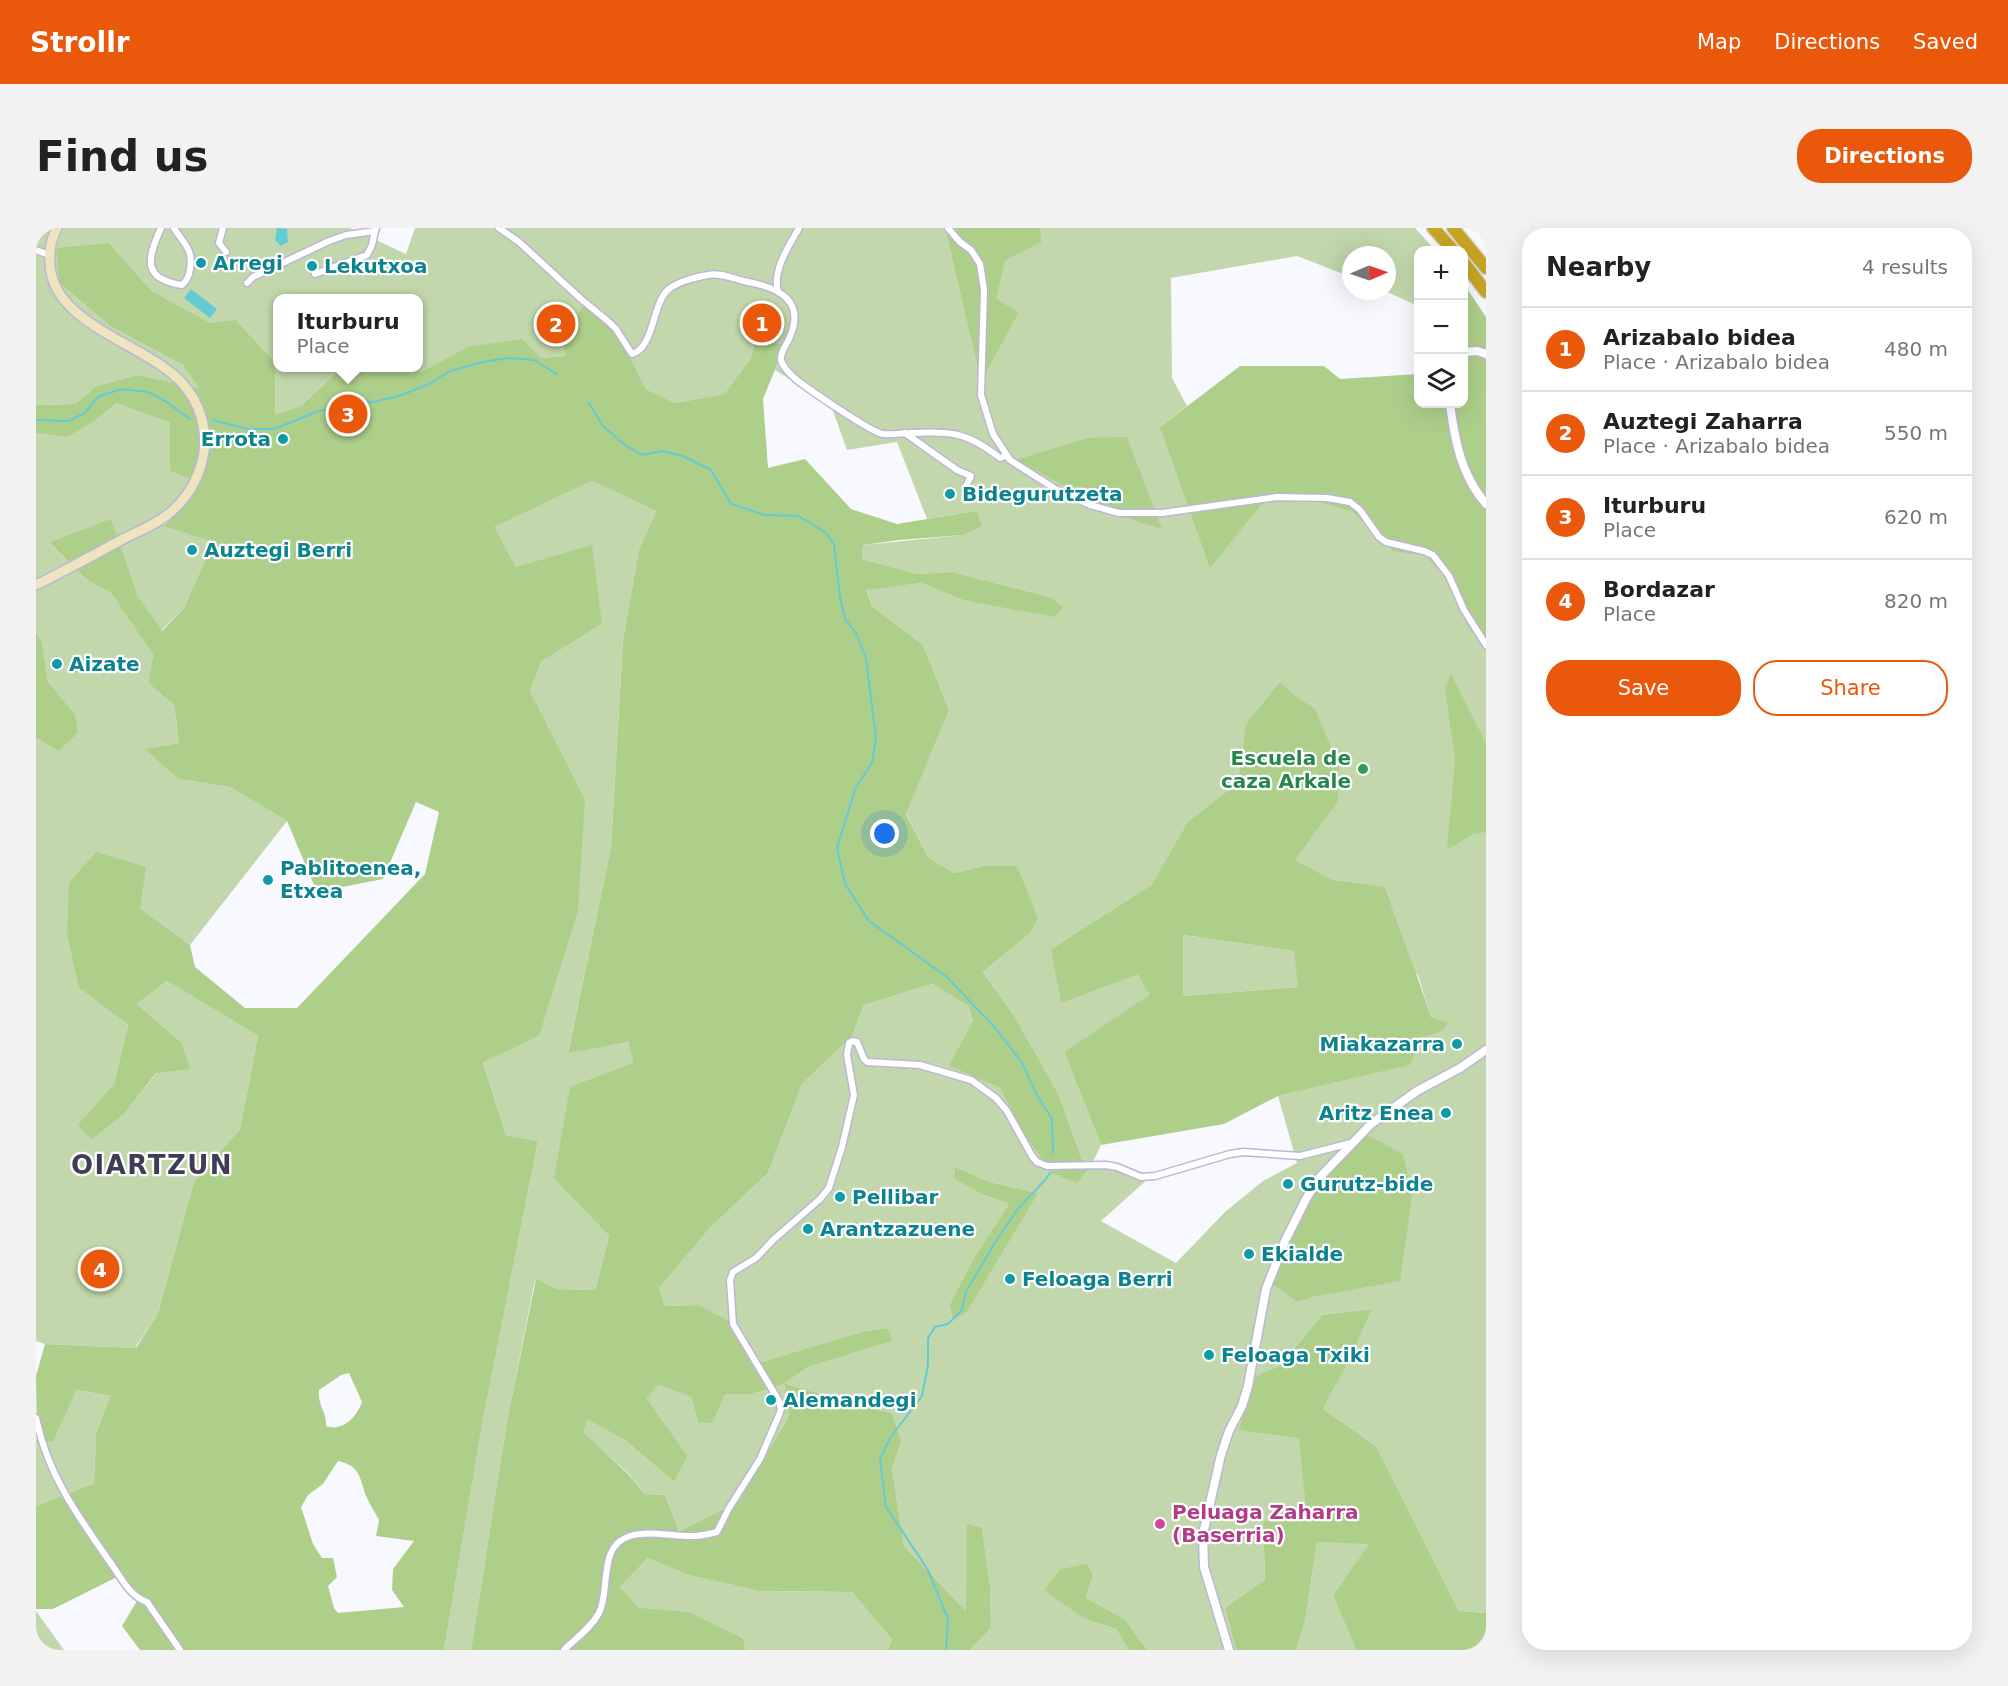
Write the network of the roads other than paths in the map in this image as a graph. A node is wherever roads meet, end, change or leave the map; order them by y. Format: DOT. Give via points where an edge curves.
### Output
graph roads {
  1 [pos="57,228"];
  2 [pos="161,228"];
  3 [pos="174,228"];
  4 [pos="223,228"];
  5 [pos="499,228"];
  6 [pos="799,228"];
  7 [pos="948,228"];
  8 [pos="1433,228"];
  9 [pos="1454,228"];
  10 [pos="376,229"];
  11 [pos="1449,246"];
  12 [pos="36,250"];
  13 [pos="226,252"];
  14 [pos="49,255"];
  15 [pos="1468,268"];
  16 [pos="1486,268"];
  17 [pos="315,274"];
  18 [pos="247,283"];
  19 [pos="778,292"];
  20 [pos="1486,292"];
  21 [pos="1468,352"];
  22 [pos="1486,354"];
  23 [pos="1451,408"];
  24 [pos="904,433"];
  25 [pos="1006,456"];
  26 [pos="966,486"];
  27 [pos="1486,504"];
  28 [pos="36,585"];
  29 [pos="1486,645"];
  30 [pos="1486,1050"];
  31 [pos="1351,1143"];
  32 [pos="36,1418"];
  33 [pos="180,1650"];
  34 [pos="564,1650"];
  35 [pos="1229,1650"];
  1 -- 14 [label="main road"];
  2 -- 3 [label="street" via="152,247 152,269 161,280 182,285 189,277 190,257"];
  4 -- 13 [label="street" via="219,243"];
  5 -- 19 [label="street" via="609,322 632,354 646,341 664,294 674,285 713,274"];
  6 -- 19 [label="street" via="779,269"];
  7 -- 25 [label="street" via="980,264 984,290 981,395 993,434"];
  8 -- 11 [label="highway"];
  9 -- 16 [label="highway"];
  10 -- 17 [label="street" via="367,255"];
  10 -- 18 [label="street" via="329,241"];
  12 -- 14 [label="street"];
  14 -- 28 [label="main road" via="52,281 68,306 183,383 201,414 205,445 202,465 189,495 170,513"];
  15 -- 20 [label="highway"];
  19 -- 24 [label="street" via="792,305 794,320 781,362 793,376 879,433"];
  21 -- 22 [label="street"];
  23 -- 27 [label="street" via="1467,478"];
  24 -- 25 [label="street" via="958,434 982,444 999,458"];
  24 -- 26 [label="street" via="971,476"];
  25 -- 29 [label="street" via="1057,490 1119,513 1162,513 1277,497 1350,502 1386,542 1432,555 1449,576"];
  30 -- 31 [label="street" via="1393,1107"];
  31 -- 34 [label="street" via="1300,1156 1230,1154 1142,1177 1117,1167 1047,1166 1037,1162 1007,1111 984,1088 971,1080 920,1065 867,1062 857,1042 849,1043 847,1055 854,1095 829,1188 756,1258 733,1272 730,1280 733,1323 781,1409 760,1459 717,1532 694,1536 632,1535 617,1544 608,1562 599,1613"];
  31 -- 35 [label="street" via="1319,1178 1306,1199 1273,1270 1248,1386 1224,1447 1208,1507 1203,1534 1204,1568"];
  32 -- 33 [label="street" via="47,1459 69,1504 128,1588 156,1612"];
}
